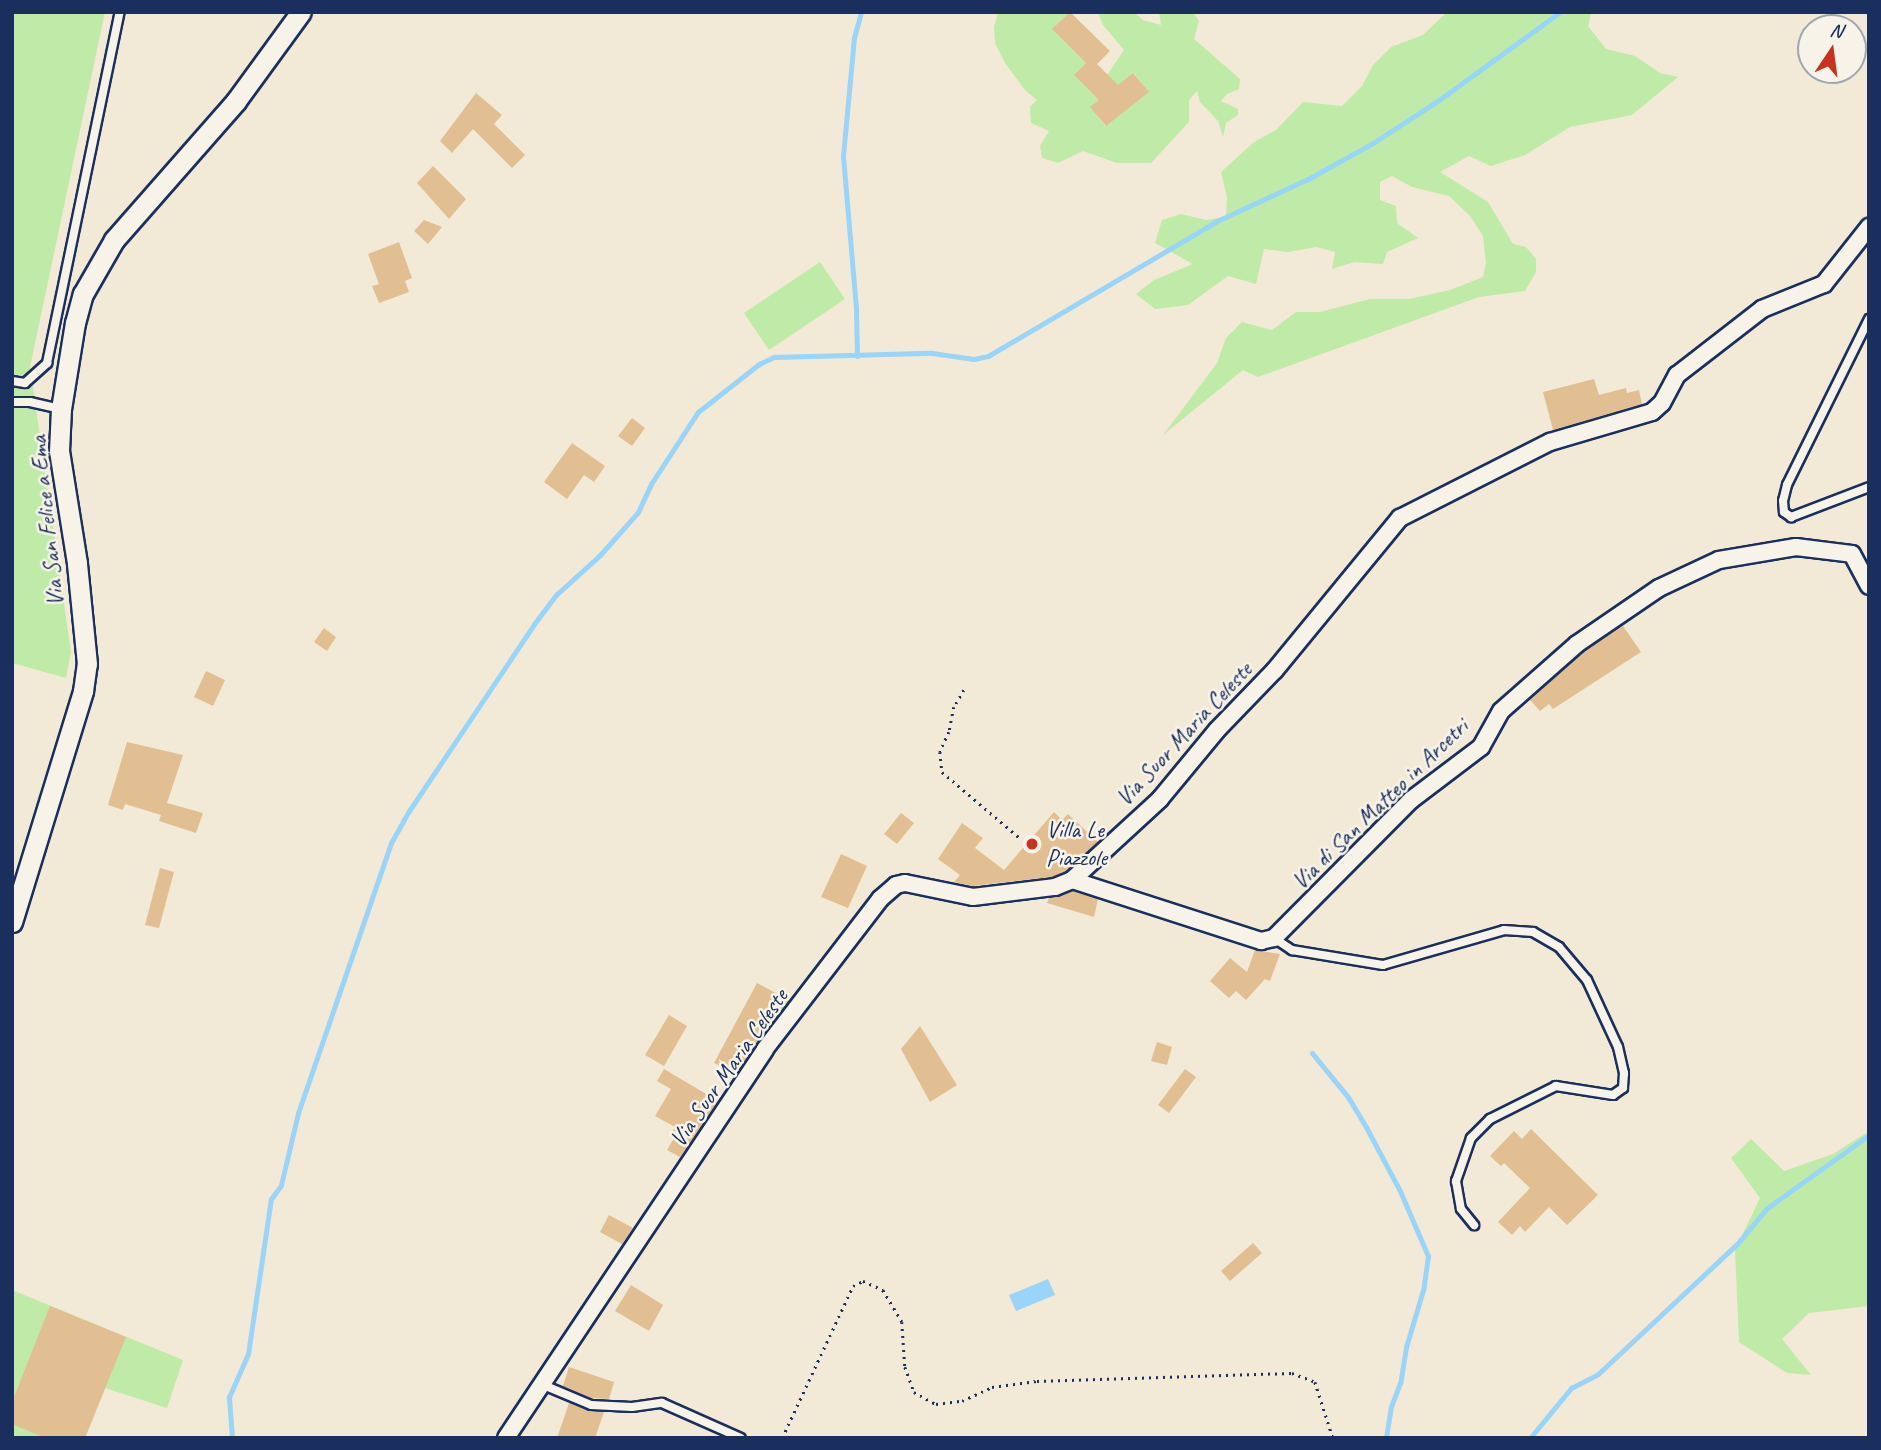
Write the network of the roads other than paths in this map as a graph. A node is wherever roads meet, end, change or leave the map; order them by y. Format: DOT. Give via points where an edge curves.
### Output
graph roads {
  1 [pos="120,12"];
  2 [pos="301,12"];
  3 [pos="1869,227"];
  4 [pos="1869,319"];
  5 [pos="12,381"];
  6 [pos="12,402"];
  7 [pos="61,409"];
  8 [pos="1869,487"];
  9 [pos="1869,586"];
  10 [pos="1072,880"];
  11 [pos="12,922"];
  12 [pos="1274,938"];
  13 [pos="1474,1225"];
  14 [pos="541,1384"];
  15 [pos="506,1438"];
  16 [pos="741,1438"];
  1 -- 5 [label="lane" via="47,363 25,383"];
  2 -- 7 [label="street, Via San Felice a Ema" via="236,101 114,240 83,294"];
  3 -- 10 [label="street, Via Suor Maria Celeste" via="1824,284 1762,309 1677,375 1652,412 1550,442 1401,518 1160,799"];
  4 -- 8 [label="lane" via="1787,485 1784,512 1791,517"];
  6 -- 7 [label="lane"];
  7 -- 11 [label="street, Via San Felice a Ema" via="62,480 77,563 87,664 83,691"];
  9 -- 12 [label="street, Via di San Matteo in Arcetri" via="1852,554 1796,547 1719,560 1659,588 1577,645 1502,711 1481,747 1410,800"];
  10 -- 12 [label="street" via="1261,941"];
  10 -- 14 [label="street, Via Suor Maria Celeste" via="1055,887 973,897 905,883 880,899 765,1049"];
  12 -- 13 [label="lane" via="1292,950 1383,965 1504,930 1533,932 1559,947 1587,980 1618,1047 1623,1088 1613,1095 1556,1086 1490,1119 1471,1138 1456,1181 1461,1209"];
  14 -- 15 [label="street, Via Suor Maria Celeste"];
  14 -- 16 [label="lane" via="591,1405 662,1403"];
}
